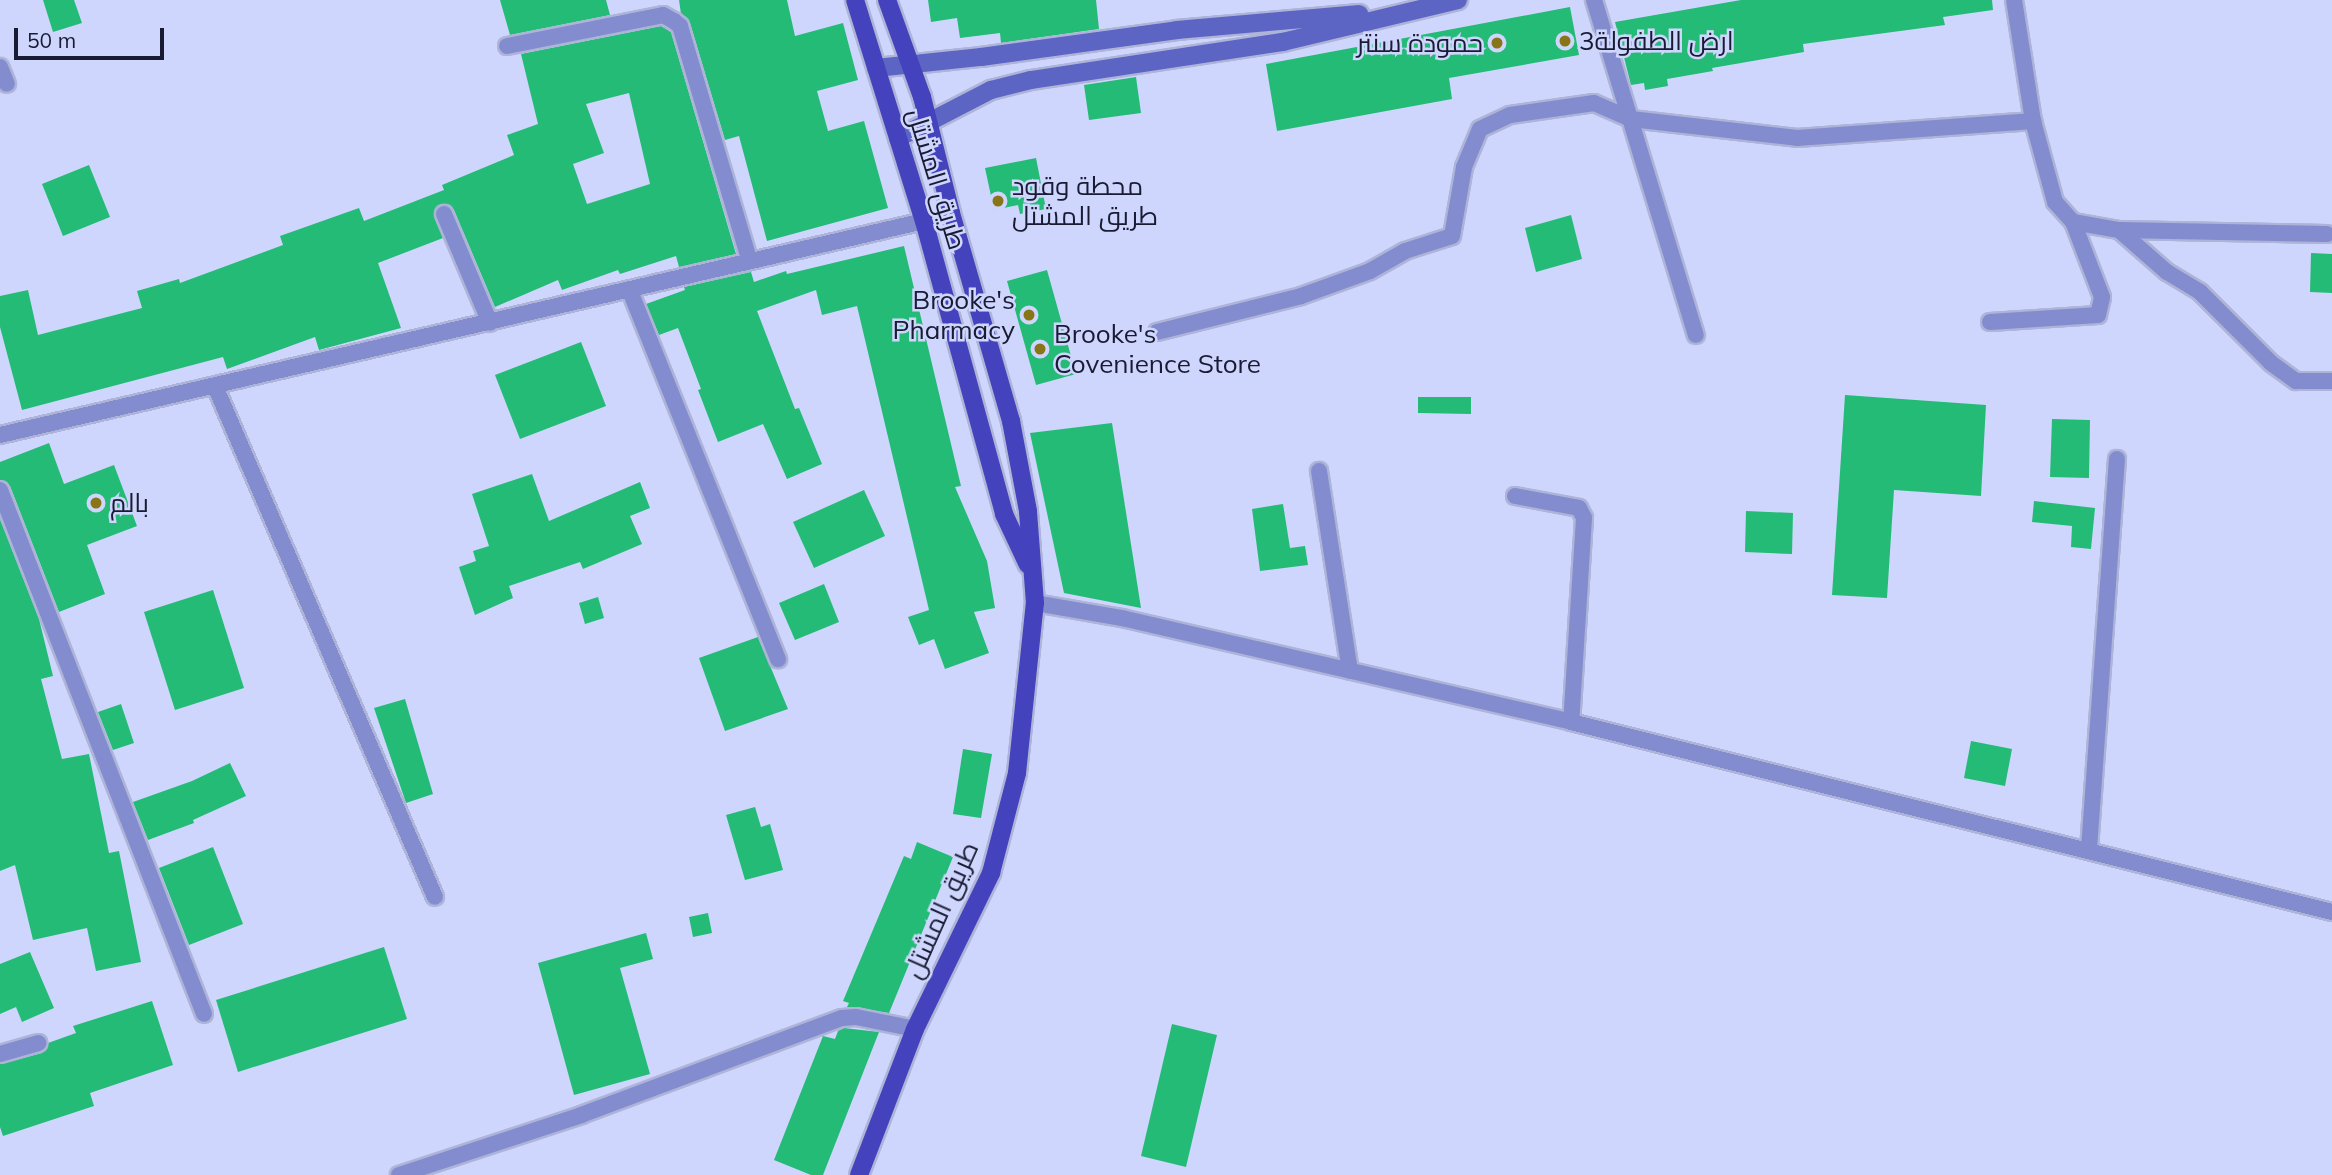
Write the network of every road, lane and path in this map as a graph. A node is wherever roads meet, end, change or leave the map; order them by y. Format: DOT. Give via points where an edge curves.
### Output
graph roads {
  1 [pos="855,0"];
  2 [pos="887,0"];
  3 [pos="1458,0"];
  4 [pos="1594,0"];
  5 [pos="2014,0"];
  6 [pos="1408,10"];
  7 [pos="507,46"];
  8 [pos="910,63"];
  9 [pos="0,67"];
  10 [pos="876,68"];
  11 [pos="7,84"];
  12 [pos="1631,120"];
  13 [pos="2033,121"];
  14 [pos="928,124"];
  15 [pos="898,138"];
  16 [pos="444,214"];
  17 [pos="924,221"];
  18 [pos="2073,222"];
  19 [pos="2119,230"];
  20 [pos="2327,234"];
  21 [pos="750,259"];
  22 [pos="630,291"];
  23 [pos="1990,322"];
  24 [pos="490,323"];
  25 [pos="1157,332"];
  26 [pos="1696,335"];
  27 [pos="2332,382"];
  28 [pos="215,386"];
  29 [pos="0,435"];
  30 [pos="2117,459"];
  31 [pos="1320,471"];
  32 [pos="0,490"];
  33 [pos="1514,496"];
  34 [pos="1031,572"];
  35 [pos="1035,604"];
  36 [pos="778,659"];
  37 [pos="1350,671"];
  38 [pos="1571,723"];
  39 [pos="2089,849"];
  40 [pos="435,897"];
  41 [pos="2332,912"];
  42 [pos="204,1014"];
  43 [pos="915,1029"];
  44 [pos="38,1043"];
  45 [pos="0,1054"];
  46 [pos="399,1175"];
  47 [pos="859,1175"];
  1 -- 10 [label="main road, طريق المشتل"];
  2 -- 8 [label="main road, طريق المشتل"];
  3 -- 6 [label="main road"];
  4 -- 12 [label="street"];
  5 -- 13 [label="street"];
  6 -- 8 [label="main road" via="1177,30"];
  6 -- 14 [label="main road" via="1283,42 1031,80 991,90"];
  7 -- 21 [label="street" via="663,15 680,26"];
  8 -- 10 [label="main road"];
  8 -- 14 [label="main road, طريق المشتل"];
  9 -- 11 [label="street"];
  10 -- 15 [label="main road, طريق المشتل"];
  12 -- 13 [label="street" via="1797,138"];
  12 -- 25 [label="street" via="1594,103 1510,115 1480,129 1464,167 1452,236 1301,296"];
  12 -- 26 [label="street"];
  13 -- 18 [label="street" via="2055,202"];
  14 -- 15 [label="main road"];
  14 -- 34 [label="main road, طريق المشتل" via="1011,422 1028,511"];
  15 -- 17 [label="main road, طريق المشتل"];
  16 -- 24 [label="street"];
  17 -- 21 [label="street"];
  17 -- 34 [label="main road, طريق المشتل" via="1004,514"];
  18 -- 19 [label="street"];
  18 -- 23 [label="street" via="2102,297 2098,315"];
  19 -- 20 [label="street"];
  19 -- 27 [label="street" via="2167,272 2200,292 2297,382"];
  21 -- 22 [label="street"];
  22 -- 24 [label="street"];
  22 -- 36 [label="street"];
  24 -- 28 [label="street"];
  28 -- 29 [label="street"];
  28 -- 40 [label="street"];
  30 -- 39 [label="street"];
  31 -- 37 [label="street"];
  32 -- 42 [label="street"];
  33 -- 38 [label="street" via="1579,508 1584,518"];
  34 -- 35 [label="main road, طريق المشتل"];
  35 -- 37 [label="street" via="1122,618"];
  35 -- 43 [label="main road, طريق المشتل" via="1017,773 992,873"];
  37 -- 38 [label="street"];
  38 -- 39 [label="street"];
  39 -- 41 [label="street"];
  43 -- 46 [label="street" via="842,1018 581,1115"];
  43 -- 47 [label="main road, طريق المشتل"];
  44 -- 45 [label="street"];
}
